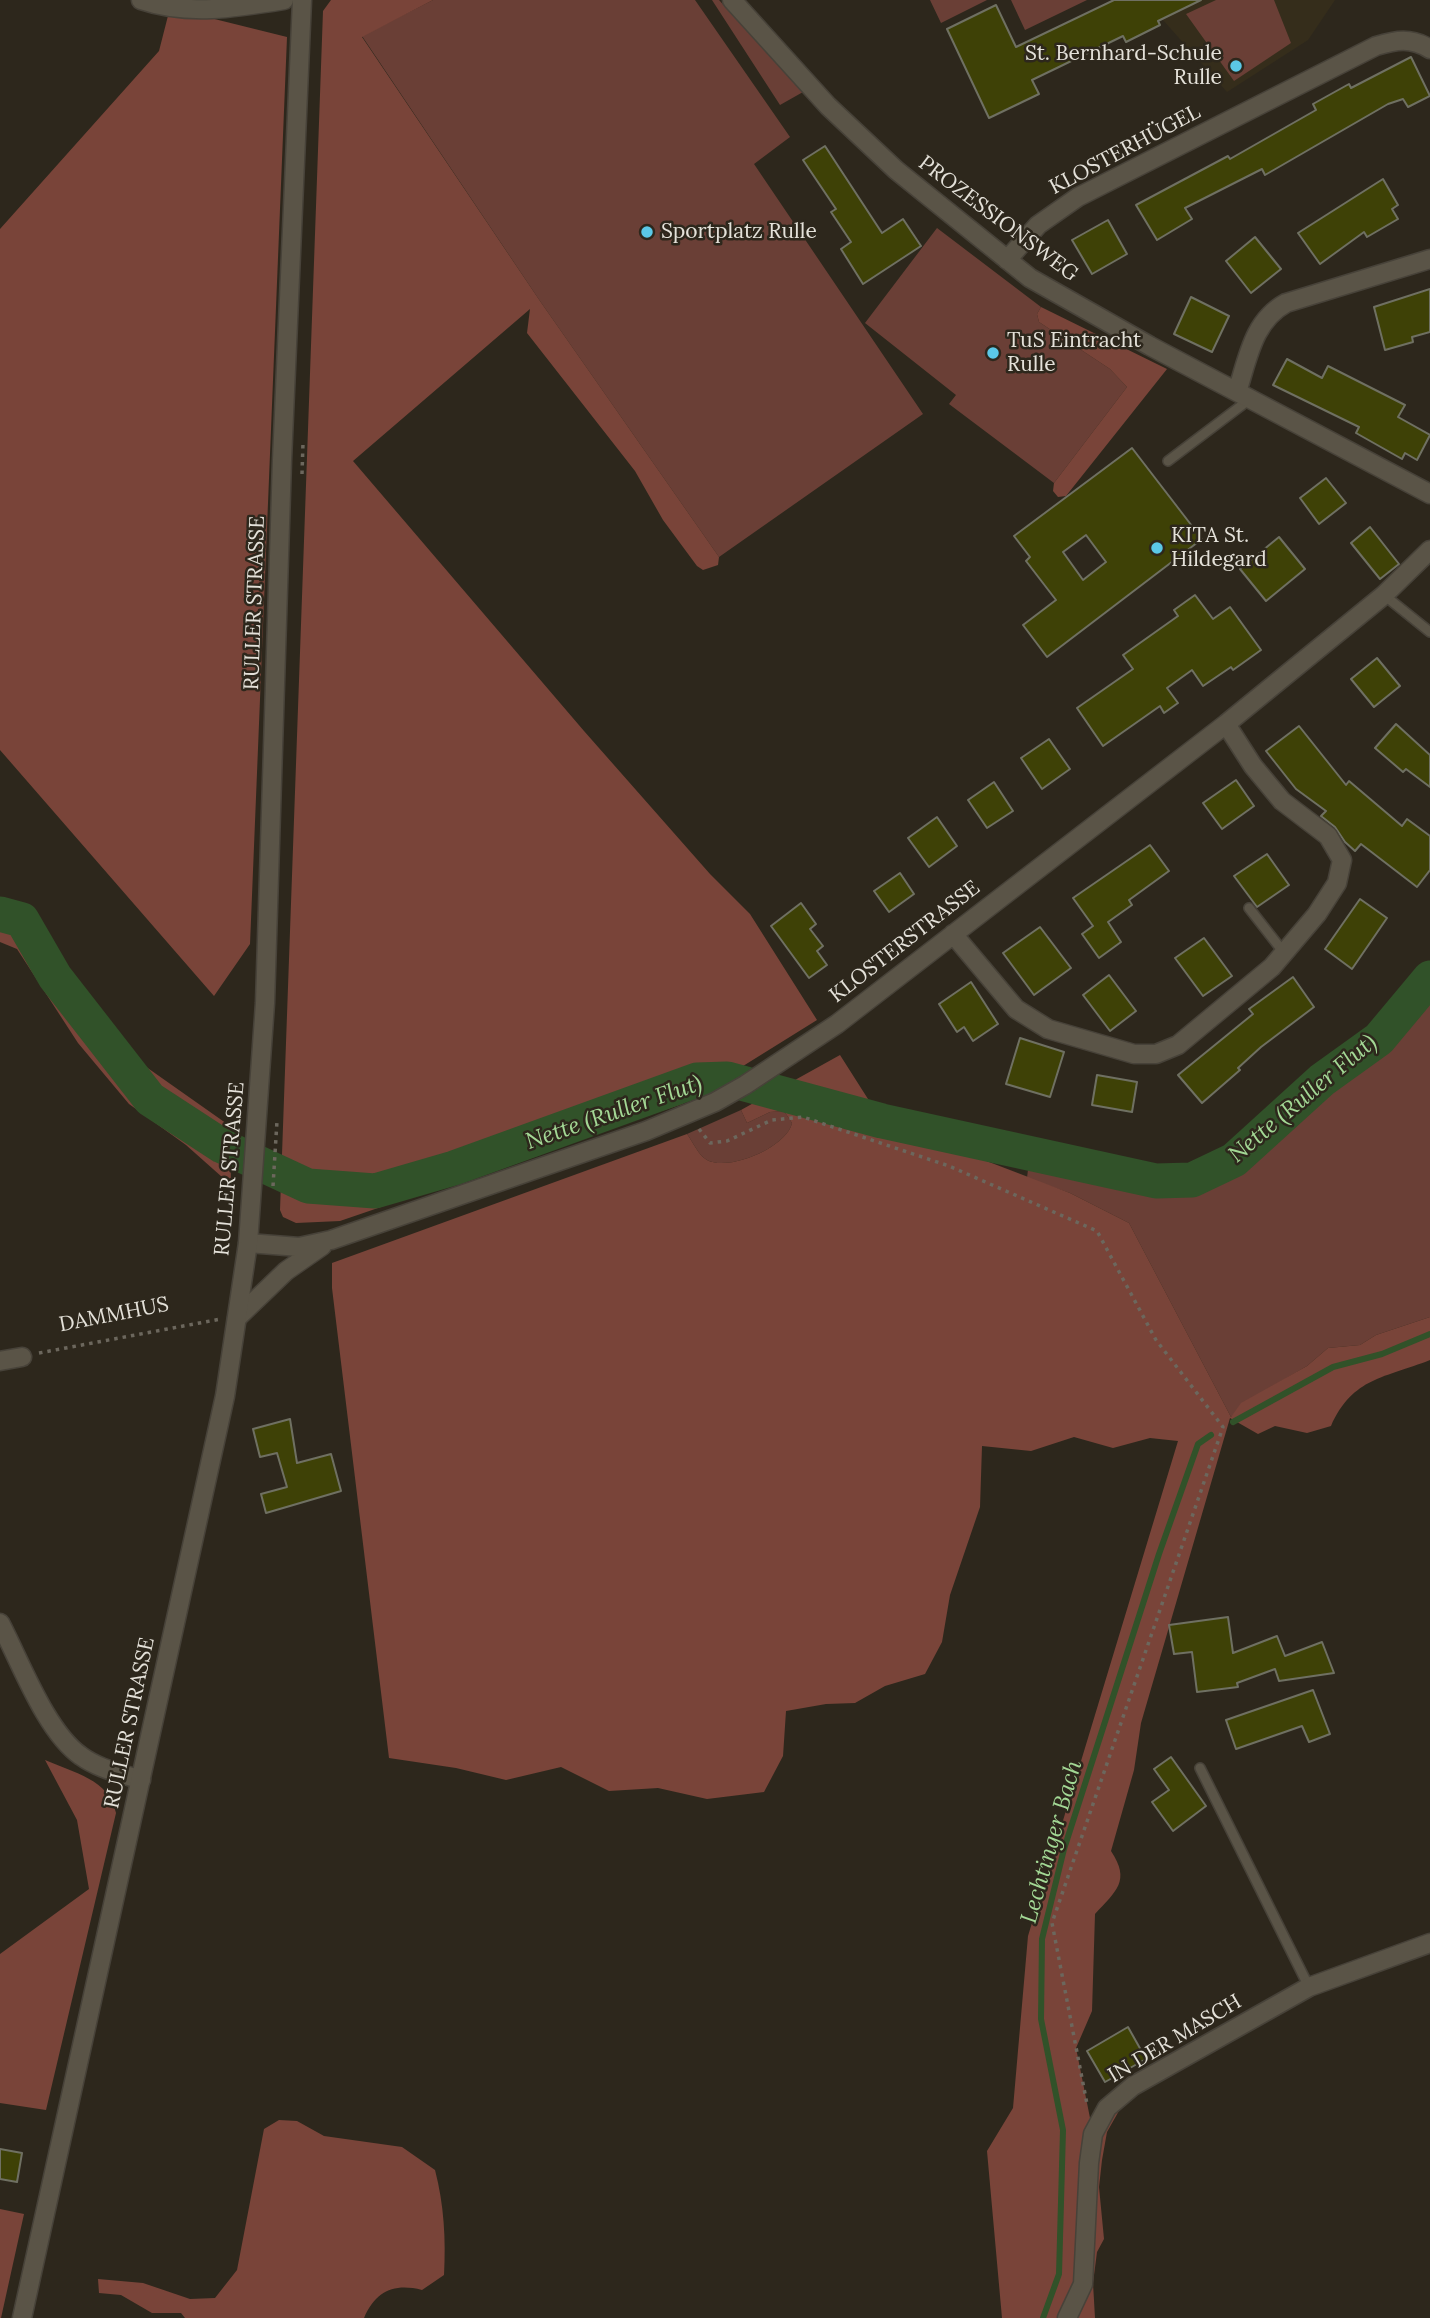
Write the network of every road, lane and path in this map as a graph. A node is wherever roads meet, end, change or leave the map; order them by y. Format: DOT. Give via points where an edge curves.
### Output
graph roads {
  1 [pos="141,0"];
  2 [pos="284,0"];
  3 [pos="302,0"];
  4 [pos="732,0"];
  5 [pos="1430,49"];
  6 [pos="1430,259"];
  7 [pos="1007,260"];
  8 [pos="1244,395"];
  9 [pos="1168,461"];
  10 [pos="1430,494"];
  11 [pos="1430,550"];
  12 [pos="1384,595"];
  13 [pos="1430,632"];
  14 [pos="1226,724"];
  15 [pos="1249,908"];
  16 [pos="953,934"];
  17 [pos="1285,954"];
  18 [pos="692,1112"];
  19 [pos="276,1139"];
  20 [pos="274,1186"];
  21 [pos="331,1240"];
  22 [pos="248,1243"];
  23 [pos="237,1318"];
  24 [pos="22,1357"];
  25 [pos="0,1361"];
  26 [pos="0,1623"];
  27 [pos="1200,1768"];
  28 [pos="141,1780"];
  29 [pos="1430,1943"];
  30 [pos="1309,1987"];
  31 [pos="1093,2134"];
  32 [pos="22,2318"];
  33 [pos="1067,2318"];
  1 -- 2 [label="street" via="170,8 208,10"];
  3 -- 22 [label="street, RULLER STRASSE" via="265,1003"];
  4 -- 7 [label="street, PROZESSIONSWEG" via="828,106 896,170"];
  5 -- 7 [label="street, KLOSTERHÜGEL" via="1400,39 1376,46 1078,197 1038,225"];
  6 -- 8 [label="street" via="1286,303 1270,312 1260,325"];
  7 -- 8 [label="street, PROZESSIONSWEG" via="1069,302"];
  8 -- 9 [label="lane"];
  8 -- 10 [label="street, PROZESSIONSWEG"];
  11 -- 12 [label="street, KLOSTERSTRASSE"];
  12 -- 13 [label="lane"];
  12 -- 14 [label="street, KLOSTERSTRASSE"];
  14 -- 16 [label="street, KLOSTERSTRASSE"];
  14 -- 17 [label="street" via="1282,801 1328,835 1342,860 1337,883"];
  15 -- 17 [label="lane"];
  16 -- 17 [label="street" via="1016,1009 1048,1029 1134,1054 1156,1054 1178,1045"];
  16 -- 18 [label="street, KLOSTERSTRASSE" via="773,1068"];
  18 -- 21 [label="street, KLOSTERSTRASSE"];
  18 -- 31 [label="path" via="710,1143 727,1141 772,1120 803,1117 949,1166 1097,1231 1156,1340 1223,1427 1052,1923"];
  19 -- 20 [label="path"];
  21 -- 22 [label="street, KLOSTERSTRASSE" via="299,1247"];
  21 -- 23 [label="street, KLOSTERSTRASSE" via="286,1271"];
  22 -- 23 [label="street, RULLER STRASSE"];
  23 -- 24 [label="path, DAMMHUS"];
  23 -- 28 [label="street, RULLER STRASSE" via="225,1396"];
  24 -- 25 [label="street"];
  26 -- 28 [label="street" via="43,1707 79,1755 99,1767"];
  27 -- 30 [label="lane"];
  28 -- 32 [label="street, RULLER STRASSE"];
  29 -- 30 [label="street, IN DER MASCH"];
  30 -- 31 [label="street, IN DER MASCH" via="1133,2086 1107,2108"];
  31 -- 33 [label="street, IN DER MASCH" via="1083,2284"];
}
